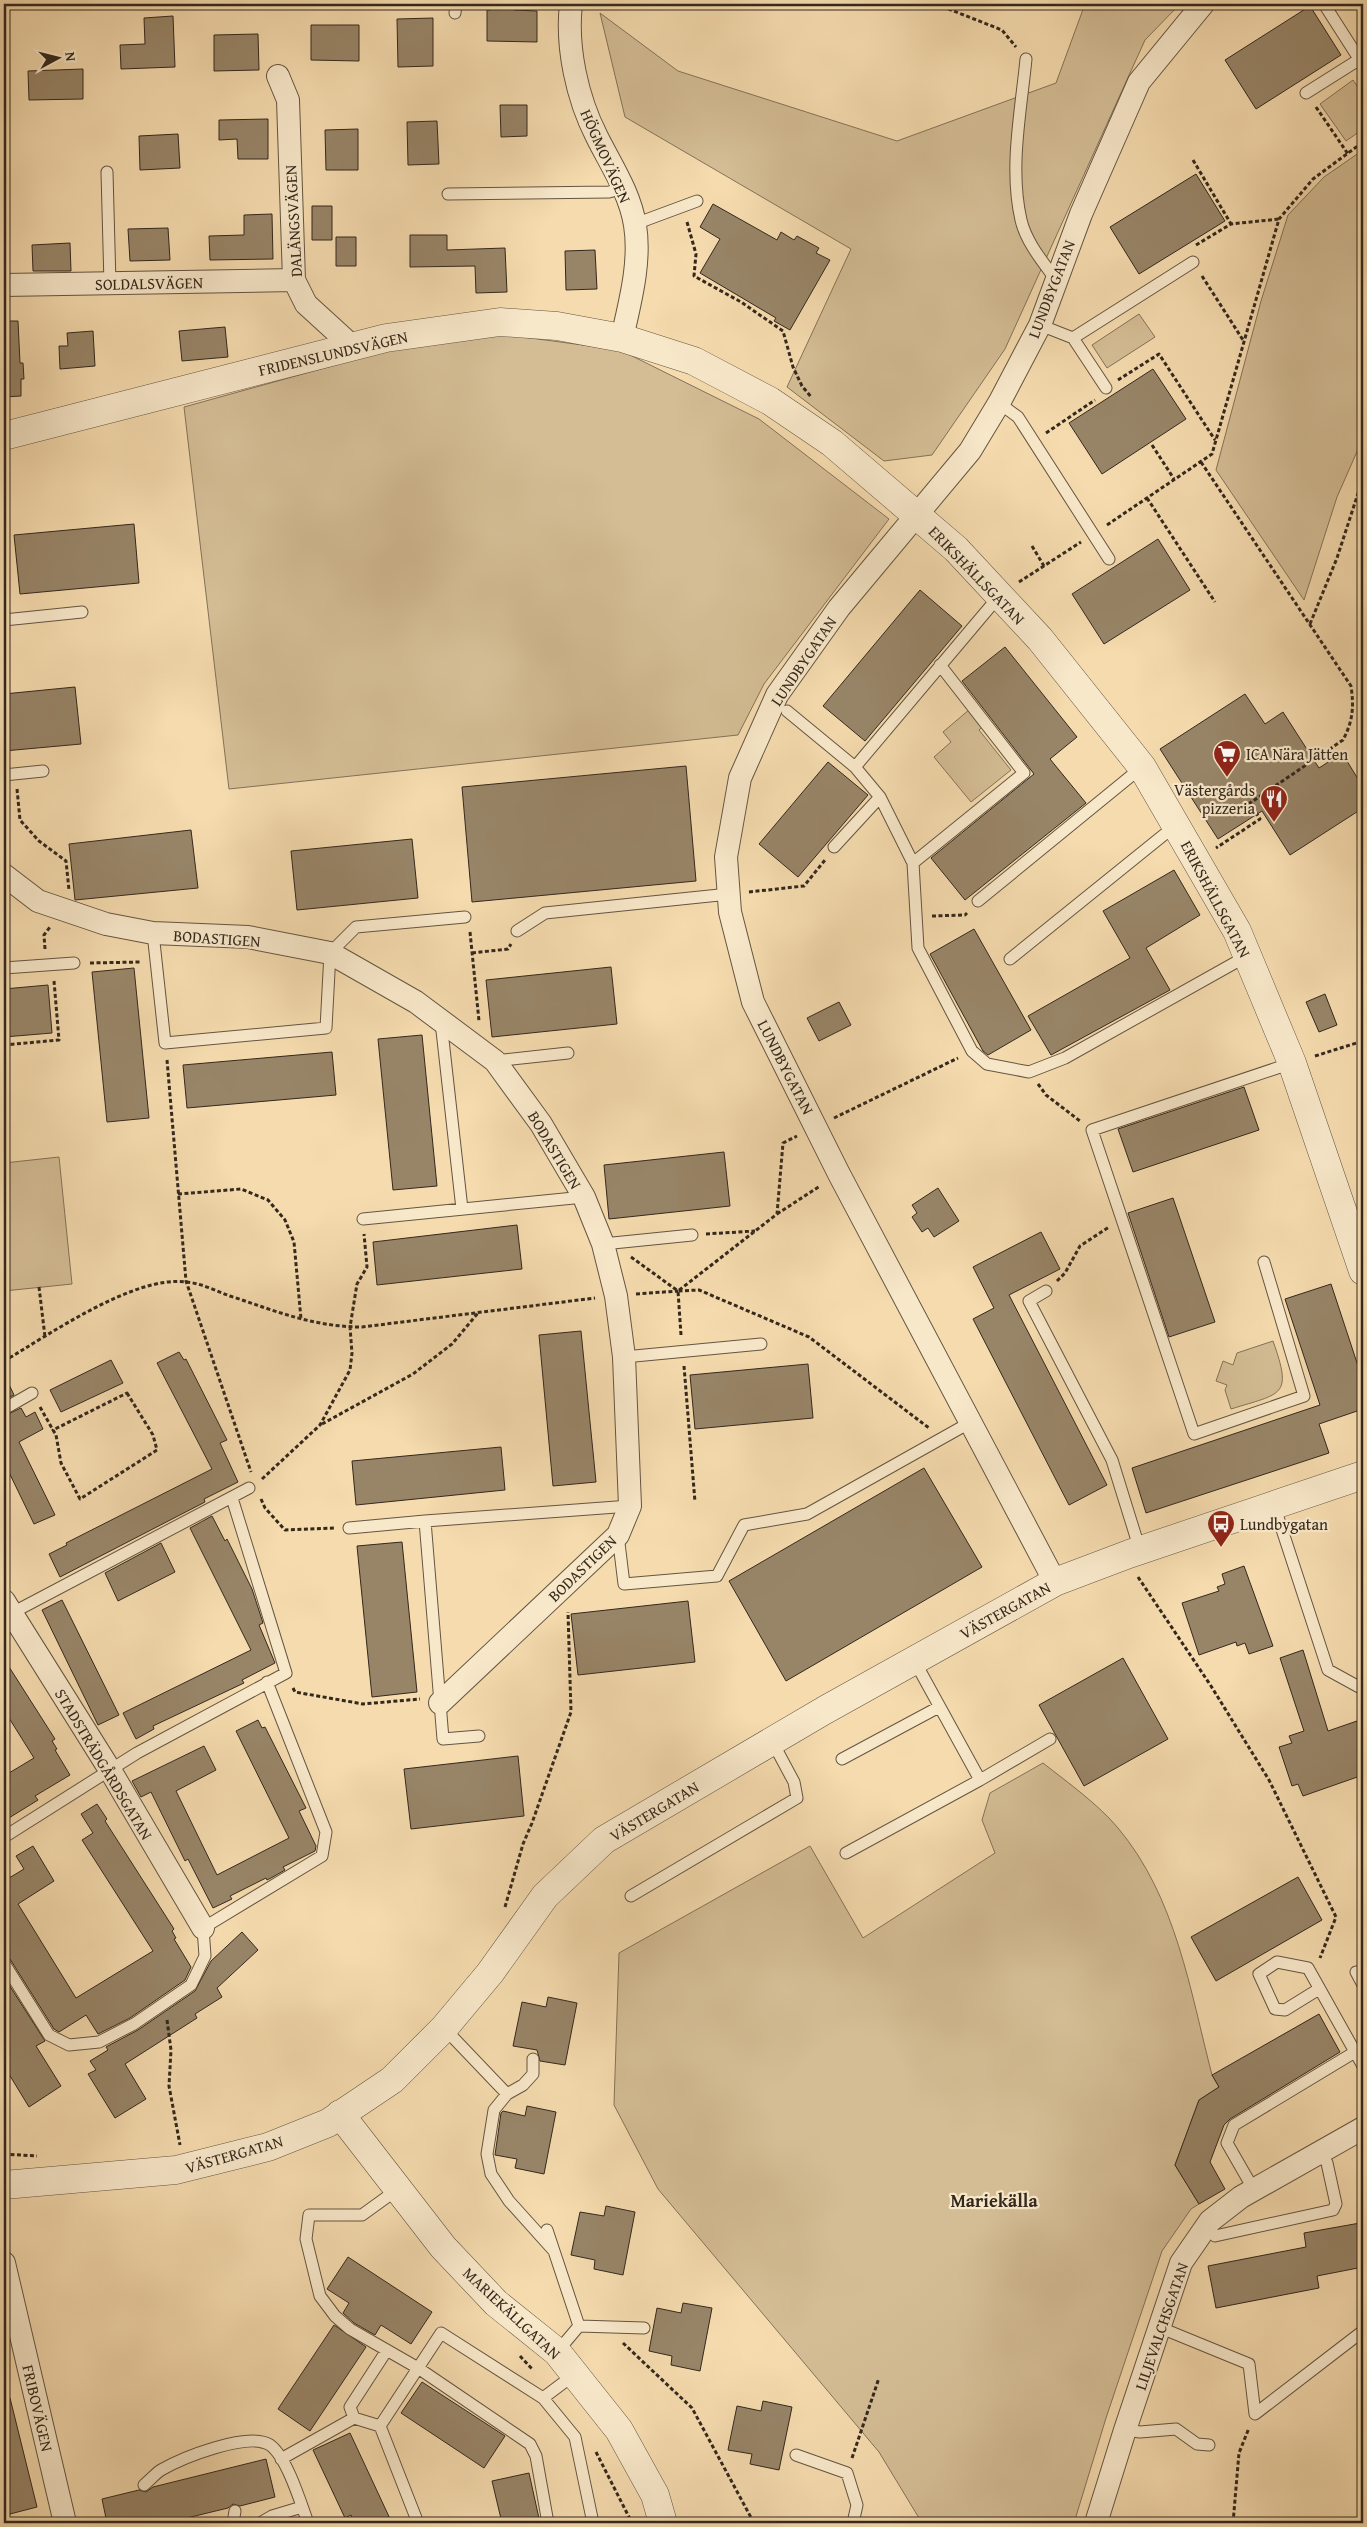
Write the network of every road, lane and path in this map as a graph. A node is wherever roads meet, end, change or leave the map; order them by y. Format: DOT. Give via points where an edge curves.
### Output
graph roads {
  1 [pos="571,4"];
  2 [pos="936,4"];
  3 [pos="1203,4"];
  4 [pos="1324,4"];
  5 [pos="1026,59"];
  6 [pos="1361,62"];
  7 [pos="278,76"];
  8 [pos="1306,93"];
  9 [pos="1363,142"];
  10 [pos="1348,154"];
  11 [pos="1193,160"];
  12 [pos="107,172"];
  13 [pos="624,188"];
  14 [pos="448,194"];
  15 [pos="697,201"];
  16 [pos="682,207"];
  17 [pos="1278,219"];
  18 [pos="635,224"];
  19 [pos="1231,224"];
  20 [pos="1193,262"];
  21 [pos="294,280"];
  22 [pos="1056,280"];
  23 [pos="110,284"];
  24 [pos="4,285"];
  25 [pos="1040,325"];
  26 [pos="622,338"];
  27 [pos="1073,338"];
  28 [pos="1244,340"];
  29 [pos="352,346"];
  30 [pos="1106,388"];
  31 [pos="814,401"];
  32 [pos="999,403"];
  33 [pos="4,436"];
  34 [pos="1034,441"];
  35 [pos="1215,441"];
  36 [pos="1152,445"];
  37 [pos="1201,462"];
  38 [pos="1363,478"];
  39 [pos="1174,479"];
  40 [pos="1147,498"];
  41 [pos="916,514"];
  42 [pos="1093,534"];
  43 [pos="1032,546"];
  44 [pos="1109,559"];
  45 [pos="1044,566"];
  46 [pos="1000,595"];
  47 [pos="1215,602"];
  48 [pos="82,612"];
  49 [pos="4,620"];
  50 [pos="1310,625"];
  51 [pos="940,665"];
  52 [pos="787,710"];
  53 [pos="855,767"];
  54 [pos="1142,767"];
  55 [pos="43,771"];
  56 [pos="16,774"];
  57 [pos="4,775"];
  58 [pos="880,797"];
  59 [pos="1176,825"];
  60 [pos="834,847"];
  61 [pos="1215,848"];
  62 [pos="913,864"];
  63 [pos="4,875"];
  64 [pos="729,894"];
  65 [pos="978,901"];
  66 [pos="68,911"];
  67 [pos="465,917"];
  68 [pos="916,917"];
  69 [pos="517,931"];
  70 [pos="153,933"];
  71 [pos="330,953"];
  72 [pos="472,953"];
  73 [pos="1247,956"];
  74 [pos="1010,960"];
  75 [pos="156,962"];
  76 [pos="74,963"];
  77 [pos="47,965"];
  78 [pos="4,968"];
  79 [pos="440,1020"];
  80 [pos="1363,1041"];
  81 [pos="165,1043"];
  82 [pos="4,1045"];
  83 [pos="972,1051"];
  84 [pos="568,1053"];
  85 [pos="488,1056"];
  86 [pos="1302,1060"];
  87 [pos="1029,1072"];
  88 [pos="816,1127"];
  89 [pos="1092,1130"];
  90 [pos="840,1174"];
  91 [pos="178,1194"];
  92 [pos="584,1197"];
  93 [pos="462,1209"];
  94 [pos="777,1214"];
  95 [pos="1122,1218"];
  96 [pos="363,1219"];
  97 [pos="756,1231"];
  98 [pos="692,1235"];
  99 [pos="610,1243"];
  100 [pos="1264,1262"];
  101 [pos="1363,1271"];
  102 [pos="186,1282"];
  103 [pos="39,1287"];
  104 [pos="678,1291"];
  105 [pos="1046,1291"];
  106 [pos="616,1296"];
  107 [pos="478,1312"];
  108 [pos="301,1320"];
  109 [pos="350,1327"];
  110 [pos="45,1337"];
  111 [pos="761,1344"];
  112 [pos="682,1351"];
  113 [pos="624,1357"];
  114 [pos="4,1361"];
  115 [pos="32,1393"];
  116 [pos="4,1409"];
  117 [pos="971,1422"];
  118 [pos="320,1425"];
  119 [pos="53,1430"];
  120 [pos="943,1438"];
  121 [pos="1363,1475"];
  122 [pos="252,1476"];
  123 [pos="254,1489"];
  124 [pos="232,1498"];
  125 [pos="695,1502"];
  126 [pos="1274,1505"];
  127 [pos="630,1506"];
  128 [pos="425,1521"];
  129 [pos="350,1528"];
  130 [pos="618,1535"];
  131 [pos="1138,1563"];
  132 [pos="571,1579"];
  133 [pos="1055,1582"];
  134 [pos="8,1615"];
  135 [pos="914,1660"];
  136 [pos="286,1673"];
  137 [pos="267,1682"];
  138 [pos="1363,1685"];
  139 [pos="440,1704"];
  140 [pos="940,1707"];
  141 [pos="479,1736"];
  142 [pos="1050,1739"];
  143 [pos="772,1741"];
  144 [pos="842,1759"];
  145 [pos="110,1770"];
  146 [pos="980,1780"];
  147 [pos="4,1837"];
  148 [pos="846,1854"];
  149 [pos="631,1896"];
  150 [pos="505,1909"];
  151 [pos="203,1928"];
  152 [pos="4,1963"];
  153 [pos="1356,1972"];
  154 [pos="1313,1976"];
  155 [pos="1363,1985"];
  156 [pos="1319,1989"];
  157 [pos="160,2006"];
  158 [pos="444,2028"];
  159 [pos="1355,2052"];
  160 [pos="533,2059"];
  161 [pos="1363,2066"];
  162 [pos="507,2094"];
  163 [pos="340,2114"];
  164 [pos="1363,2128"];
  165 [pos="181,2151"];
  166 [pos="1320,2152"];
  167 [pos="4,2185"];
  168 [pos="398,2189"];
  169 [pos="1254,2190"];
  170 [pos="1206,2226"];
  171 [pos="547,2230"];
  172 [pos="554,2251"];
  173 [pos="4,2263"];
  174 [pos="579,2326"];
  175 [pos="606,2328"];
  176 [pos="644,2328"];
  177 [pos="1160,2328"];
  178 [pos="1363,2331"];
  179 [pos="387,2350"];
  180 [pos="557,2352"];
  181 [pos="418,2368"];
  182 [pos="575,2374"];
  183 [pos="879,2378"];
  184 [pos="543,2398"];
  185 [pos="1255,2414"];
  186 [pos="354,2418"];
  187 [pos="380,2426"];
  188 [pos="1125,2430"];
  189 [pos="1209,2445"];
  190 [pos="796,2455"];
  191 [pos="281,2459"];
  192 [pos="846,2473"];
  193 [pos="144,2485"];
  194 [pos="302,2507"];
  195 [pos="235,2511"];
  196 [pos="65,2523"];
  197 [pos="233,2523"];
  198 [pos="260,2523"];
  199 [pos="308,2523"];
  200 [pos="418,2523"];
  201 [pos="548,2523"];
  202 [pos="593,2523"];
  203 [pos="663,2523"];
  204 [pos="754,2523"];
  205 [pos="853,2523"];
  206 [pos="1096,2523"];
  207 [pos="1233,2523"];
  1 -- 13 [label="street, HÖGMOVÄGEN" via="569,23 583,106"];
  2 -- 5 [label="path" via="1002,30"];
  3 -- 22 [label="street, LUNDBYGATAN" via="1139,82"];
  4 -- 6 [label="lane"];
  5 -- 22 [label="lane" via="1015,174 1021,222"];
  6 -- 8 [label="lane"];
  7 -- 21 [label="street, DALÄNGSVÄGEN" via="288,100"];
  8 -- 10 [label="path"];
  9 -- 10 [label="path"];
  10 -- 17 [label="path" via="1312,179"];
  11 -- 19 [label="path"];
  12 -- 23 [label="lane"];
  13 -- 14 [label="lane" via="609,192"];
  13 -- 18 [label="street, HÖGMOVÄGEN"];
  15 -- 16 [label="lane"];
  16 -- 18 [label="lane"];
  16 -- 31 [label="path" via="696,254 694,276 741,302 783,331 799,380"];
  17 -- 19 [label="path"];
  17 -- 28 [label="path"];
  18 -- 26 [label="street, HÖGMOVÄGEN" via="633,286"];
  19 -- 20 [label="path" via="1196,246"];
  20 -- 27 [label="lane"];
  20 -- 28 [label="path"];
  21 -- 23 [label="street, SOLDALSVÄGEN"];
  21 -- 29 [label="street, DALÄNGSVÄGEN" via="306,304"];
  22 -- 25 [label="street, LUNDBYGATAN"];
  23 -- 24 [label="street, SOLDALSVÄGEN"];
  25 -- 27 [label="lane"];
  25 -- 32 [label="street, LUNDBYGATAN"];
  26 -- 29 [label="street, FRIDENSLUNDSVÄGEN" via="557,326 500,322"];
  26 -- 41 [label="street, FRIDENSLUNDSVÄGEN" via="694,361 770,401 832,442"];
  27 -- 30 [label="lane"];
  28 -- 35 [label="path"];
  29 -- 33 [label="street, FRIDENSLUNDSVÄGEN"];
  30 -- 34 [label="path" via="1099,397"];
  30 -- 35 [label="path" via="1159,354"];
  32 -- 34 [label="lane" via="1018,417"];
  32 -- 41 [label="street, LUNDBYGATAN" via="970,451"];
  34 -- 42 [label="lane"];
  35 -- 37 [label="path" via="1212,454"];
  36 -- 39 [label="path"];
  37 -- 39 [label="path"];
  37 -- 50 [label="path"];
  38 -- 50 [label="path" via="1337,558"];
  39 -- 40 [label="path"];
  40 -- 42 [label="path"];
  40 -- 47 [label="path"];
  41 -- 46 [label="street, ERIKSHÄLLSGATAN" via="956,549"];
  41 -- 64 [label="street, LUNDBYGATAN" via="839,608 777,695 740,778 726,857"];
  42 -- 44 [label="lane"];
  42 -- 45 [label="path"];
  43 -- 45 [label="path"];
  45 -- 46 [label="path"];
  46 -- 51 [label="lane"];
  46 -- 54 [label="street, ERIKSHÄLLSGATAN" via="1040,639"];
  48 -- 49 [label="lane"];
  50 -- 61 [label="path" via="1351,686 1354,708 1351,724 1343,740 1250,803 1260,819"];
  51 -- 53 [label="lane"];
  51 -- 62 [label="lane" via="1024,773"];
  52 -- 53 [label="lane"];
  53 -- 58 [label="lane"];
  54 -- 59 [label="street, ERIKSHÄLLSGATAN"];
  54 -- 65 [label="lane"];
  55 -- 56 [label="lane"];
  56 -- 57 [label="lane"];
  56 -- 66 [label="path" via="20,820 39,841 66,861"];
  58 -- 60 [label="lane"];
  58 -- 62 [label="lane"];
  59 -- 73 [label="street, ERIKSHÄLLSGATAN" via="1237,931"];
  59 -- 74 [label="lane"];
  60 -- 64 [label="path" via="804,886"];
  62 -- 68 [label="lane"];
  63 -- 66 [label="street, BODASTIGEN" via="38,901"];
  64 -- 69 [label="lane" via="545,913"];
  64 -- 88 [label="street, LUNDBYGATAN" via="730,912 753,1002"];
  65 -- 68 [label="path" via="965,915"];
  66 -- 70 [label="street, BODASTIGEN" via="106,924"];
  66 -- 77 [label="path" via="44,935"];
  67 -- 71 [label="lane" via="356,927"];
  67 -- 72 [label="path" via="468,917"];
  68 -- 83 [label="lane" via="918,948"];
  69 -- 72 [label="path" via="508,949"];
  70 -- 71 [label="street, BODASTIGEN" via="248,938"];
  70 -- 75 [label="lane"];
  71 -- 79 [label="street, BODASTIGEN" via="416,1002"];
  71 -- 81 [label="lane" via="326,1028"];
  72 -- 85 [label="path"];
  73 -- 86 [label="street, ERIKSHÄLLSGATAN"];
  73 -- 87 [label="lane" via="1065,1058"];
  75 -- 76 [label="path"];
  75 -- 81 [label="lane"];
  76 -- 77 [label="lane"];
  77 -- 78 [label="lane"];
  77 -- 82 [label="path" via="54,979 59,1040"];
  79 -- 85 [label="street, BODASTIGEN"];
  79 -- 93 [label="lane"];
  80 -- 86 [label="path"];
  81 -- 91 [label="path"];
  83 -- 87 [label="lane" via="987,1064"];
  83 -- 88 [label="path"];
  84 -- 85 [label="lane"];
  85 -- 92 [label="street, BODASTIGEN" via="541,1124"];
  86 -- 89 [label="lane"];
  86 -- 101 [label="street, ERIKSHÄLLSGATAN"];
  87 -- 89 [label="path" via="1046,1095"];
  88 -- 90 [label="street, LUNDBYGATAN"];
  88 -- 94 [label="path" via="783,1143"];
  89 -- 95 [label="lane"];
  90 -- 94 [label="path"];
  90 -- 117 [label="street, LUNDBYGATAN"];
  91 -- 102 [label="path"];
  91 -- 108 [label="path" via="241,1189 268,1200 285,1220 294,1242"];
  92 -- 93 [label="lane"];
  92 -- 99 [label="street, BODASTIGEN"];
  93 -- 96 [label="lane"];
  94 -- 97 [label="path"];
  95 -- 100 [label="lane" via="1194,1434 1304,1396"];
  95 -- 105 [label="path" via="1080,1246 1065,1273"];
  96 -- 109 [label="path" via="367,1267 357,1284"];
  97 -- 98 [label="path"];
  97 -- 104 [label="path"];
  98 -- 99 [label="lane"];
  99 -- 104 [label="path"];
  99 -- 106 [label="street, BODASTIGEN"];
  102 -- 108 [label="path"];
  102 -- 110 [label="path" via="159,1284 117,1296"];
  102 -- 122 [label="path"];
  103 -- 110 [label="path"];
  104 -- 106 [label="path"];
  104 -- 112 [label="path"];
  104 -- 120 [label="path" via="699,1290 809,1337"];
  105 -- 131 [label="lane" via="1029,1301 1112,1460"];
  106 -- 107 [label="path"];
  106 -- 113 [label="street, BODASTIGEN"];
  107 -- 109 [label="path"];
  107 -- 118 [label="path" via="452,1344 413,1374"];
  108 -- 109 [label="path" via="330,1327"];
  109 -- 118 [label="path" via="350,1370"];
  110 -- 114 [label="path"];
  111 -- 112 [label="lane"];
  112 -- 113 [label="lane"];
  112 -- 125 [label="path"];
  113 -- 127 [label="street, BODASTIGEN"];
  115 -- 116 [label="lane"];
  115 -- 119 [label="path"];
  117 -- 120 [label="lane"];
  117 -- 133 [label="street, LUNDBYGATAN"];
  118 -- 123 [label="path"];
  119 -- 119 [label="path" via="61,1463 80,1499 157,1450 153,1435 127,1393"];
  120 -- 130 [label="lane" via="807,1514 744,1525 717,1576 624,1584"];
  121 -- 126 [label="street, VÄSTERGATAN"];
  123 -- 124 [label="lane"];
  123 -- 129 [label="path" via="285,1530"];
  124 -- 134 [label="lane"];
  124 -- 136 [label="lane"];
  126 -- 131 [label="street, VÄSTERGATAN"];
  126 -- 138 [label="lane" via="1328,1670 1359,1687"];
  127 -- 128 [label="lane"];
  127 -- 130 [label="street, BODASTIGEN"];
  128 -- 129 [label="lane"];
  128 -- 139 [label="lane"];
  130 -- 132 [label="street, BODASTIGEN"];
  131 -- 133 [label="street, VÄSTERGATAN"];
  131 -- 154 [label="path" via="1269,1780 1336,1917"];
  132 -- 139 [label="street, BODASTIGEN"];
  132 -- 150 [label="path" via="568,1606 571,1712 523,1844"];
  133 -- 135 [label="street, VÄSTERGATAN"];
  134 -- 145 [label="street, STADSTRÄDGÅRDSGATAN"];
  135 -- 140 [label="lane"];
  135 -- 143 [label="street, VÄSTERGATAN"];
  136 -- 137 [label="lane"];
  136 -- 139 [label="path" via="295,1692 363,1704 421,1699"];
  137 -- 145 [label="lane"];
  137 -- 151 [label="lane" via="326,1832 322,1856"];
  139 -- 141 [label="lane" via="443,1739"];
  140 -- 144 [label="lane"];
  140 -- 146 [label="lane"];
  142 -- 146 [label="lane"];
  143 -- 149 [label="lane" via="794,1782 797,1798"];
  143 -- 158 [label="street, VÄSTERGATAN" via="604,1840 544,1896 490,1974"];
  145 -- 147 [label="lane"];
  145 -- 151 [label="street, STADSTRÄDGÅRDSGATAN"];
  146 -- 148 [label="lane"];
  151 -- 157 [label="lane" via="205,1956 191,1985"];
  152 -- 157 [label="lane" via="49,2035 69,2045 99,2042"];
  153 -- 155 [label="lane"];
  154 -- 156 [label="lane"];
  154 -- 156 [label="lane" via="1308,1968 1277,1962 1259,1974 1275,2009 1284,2010"];
  156 -- 159 [label="lane"];
  157 -- 165 [label="path" via="169,2025 169,2086"];
  158 -- 162 [label="lane"];
  158 -- 163 [label="street, VÄSTERGATAN" via="392,2080"];
  159 -- 161 [label="lane"];
  159 -- 169 [label="lane" via="1234,2125 1227,2143"];
  160 -- 162 [label="lane" via="533,2074 523,2086"];
  162 -- 172 [label="lane" via="494,2110 487,2154 491,2174 508,2201"];
  163 -- 167 [label="street, VÄSTERGATAN" via="268,2147 176,2170"];
  163 -- 168 [label="street, MARIEKÄLLGATAN"];
  164 -- 166 [label="street, LILJEVALCHSGATAN"];
  166 -- 169 [label="street, LILJEVALCHSGATAN"];
  166 -- 170 [label="lane" via="1327,2163 1336,2204 1333,2210 1215,2236"];
  168 -- 179 [label="lane" via="362,2214 309,2215 306,2239 320,2296 334,2316"];
  168 -- 180 [label="street, MARIEKÄLLGATAN" via="442,2247 496,2303"];
  169 -- 170 [label="street, LILJEVALCHSGATAN"];
  170 -- 177 [label="street, LILJEVALCHSGATAN" via="1181,2263"];
  171 -- 172 [label="lane"];
  172 -- 174 [label="lane"];
  173 -- 196 [label="street, FRIBOVÄGEN"];
  174 -- 175 [label="lane"];
  174 -- 180 [label="lane"];
  175 -- 176 [label="lane"];
  175 -- 204 [label="path" via="692,2408"];
  177 -- 185 [label="lane" via="1249,2364"];
  177 -- 188 [label="street, LILJEVALCHSGATAN"];
  178 -- 185 [label="lane"];
  179 -- 181 [label="lane"];
  179 -- 186 [label="lane" via="350,2407"];
  180 -- 182 [label="street, MARIEKÄLLGATAN"];
  181 -- 184 [label="lane" via="441,2333"];
  181 -- 187 [label="lane"];
  181 -- 201 [label="lane" via="530,2444 536,2456"];
  182 -- 184 [label="lane"];
  182 -- 203 [label="street, MARIEKÄLLGATAN" via="619,2430 655,2495"];
  183 -- 192 [label="path"];
  184 -- 202 [label="lane" via="575,2436"];
  185 -- 207 [label="path" via="1239,2453"];
  186 -- 187 [label="lane"];
  186 -- 191 [label="lane"];
  187 -- 200 [label="lane"];
  188 -- 189 [label="lane" via="1176,2429 1197,2444"];
  188 -- 206 [label="street, LILJEVALCHSGATAN"];
  190 -- 192 [label="lane"];
  191 -- 193 [label="lane" via="270,2445 253,2440 237,2442 175,2463"];
  191 -- 194 [label="lane"];
  192 -- 205 [label="lane" via="857,2505"];
  194 -- 198 [label="lane"];
  194 -- 199 [label="lane"];
  195 -- 197 [label="lane"];
}
